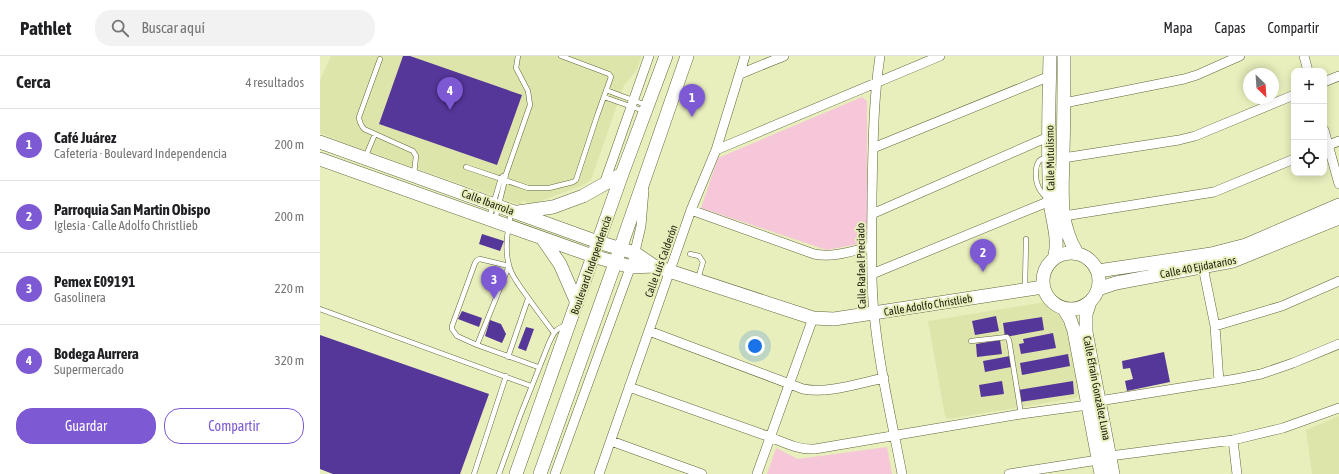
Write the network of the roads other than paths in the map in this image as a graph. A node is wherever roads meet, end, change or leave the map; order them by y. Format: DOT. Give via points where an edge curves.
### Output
graph roads {
  1 [pos="518,56"];
  2 [pos="561,56"];
  3 [pos="649,56"];
  4 [pos="666,56"];
  5 [pos="687,56"];
  6 [pos="745,56"];
  7 [pos="784,56"];
  8 [pos="880,56"];
  9 [pos="940,56"];
  10 [pos="1050,56"];
  11 [pos="1064,56"];
  12 [pos="1240,56"];
  13 [pos="1304,56"];
  14 [pos="380,59"];
  15 [pos="1307,68"];
  16 [pos="740,74"];
  17 [pos="1050,76"];
  18 [pos="1339,76"];
  19 [pos="1327,81"];
  20 [pos="876,82"];
  21 [pos="606,90"];
  22 [pos="1291,96"];
  23 [pos="604,97"];
  24 [pos="632,103"];
  25 [pos="1064,103"];
  26 [pos="647,108"];
  27 [pos="375,134"];
  28 [pos="1048,137"];
  29 [pos="1339,140"];
  30 [pos="320,142"];
  31 [pos="1327,146"];
  32 [pos="873,148"];
  33 [pos="1327,149"];
  34 [pos="716,150"];
  35 [pos="364,158"];
  36 [pos="1063,158"];
  37 [pos="320,160"];
  38 [pos="1291,161"];
  39 [pos="466,167"];
  40 [pos="622,174"];
  41 [pos="414,176"];
  42 [pos="503,179"];
  43 [pos="644,179"];
  44 [pos="604,184"];
  45 [pos="1339,184"];
  46 [pos="1050,201"];
  47 [pos="496,205"];
  48 [pos="1339,205"];
  49 [pos="691,210"];
  50 [pos="513,211"];
  51 [pos="872,214"];
  52 [pos="1064,216"];
  53 [pos="1339,218"];
  54 [pos="492,221"];
  55 [pos="508,227"];
  56 [pos="542,238"];
  57 [pos="1026,239"];
  58 [pos="598,242"];
  59 [pos="872,246"];
  60 [pos="620,248"];
  61 [pos="635,253"];
  62 [pos="1077,253"];
  63 [pos="690,254"];
  64 [pos="593,256"];
  65 [pos="1054,259"];
  66 [pos="615,263"];
  67 [pos="509,266"];
  68 [pos="654,266"];
  69 [pos="1203,266"];
  70 [pos="631,267"];
  71 [pos="1162,267"];
  72 [pos="670,271"];
  73 [pos="1098,271"];
  74 [pos="872,274"];
  75 [pos="698,280"];
  76 [pos="1339,281"];
  77 [pos="1043,287"];
  78 [pos="1098,289"];
  79 [pos="1025,290"];
  80 [pos="528,299"];
  81 [pos="577,302"];
  82 [pos="1090,302"];
  83 [pos="1063,308"];
  84 [pos="320,309"];
  85 [pos="874,313"];
  86 [pos="812,318"];
  87 [pos="569,326"];
  88 [pos="1215,326"];
  89 [pos="649,331"];
  90 [pos="554,333"];
  91 [pos="971,341"];
  92 [pos="1339,344"];
  93 [pos="477,345"];
  94 [pos="508,356"];
  95 [pos="538,367"];
  96 [pos="506,376"];
  97 [pos="884,378"];
  98 [pos="1219,382"];
  99 [pos="789,385"];
  100 [pos="531,386"];
  101 [pos="629,387"];
  102 [pos="1094,403"];
  103 [pos="1339,408"];
  104 [pos="1021,414"];
  105 [pos="894,435"];
  106 [pos="770,437"];
  107 [pos="1233,440"];
  108 [pos="611,441"];
  109 [pos="1104,458"];
  110 [pos="474,474"];
  111 [pos="499,474"];
  112 [pos="516,474"];
  113 [pos="540,474"];
  114 [pos="555,474"];
  115 [pos="599,474"];
  116 [pos="702,474"];
  117 [pos="758,474"];
  118 [pos="902,474"];
  119 [pos="1009,474"];
  120 [pos="1101,474"];
  121 [pos="1113,474"];
  122 [pos="1237,474"];
  1 -- 42 [label="lane" via="516,68 528,91 530,105"];
  2 -- 21 [label="lane" via="609,74 611,79"];
  3 -- 24 [label="street"];
  4 -- 26 [label="main road, Boulevard Independencia"];
  5 -- 43 [label="main road, Boulevard Independencia"];
  6 -- 16 [label="street, Calle Luis Calderón"];
  7 -- 16 [label="street"];
  8 -- 20 [label="street, Calle Rafael Preciado"];
  9 -- 20 [label="street"];
  10 -- 17 [label="main road, Calle Mutulismo"];
  11 -- 25 [label="main road, Calle Mutulismo"];
  12 -- 25 [label="street" via="1184,79"];
  13 -- 15 [label="street"];
  14 -- 27 [label="lane" via="359,117 361,126"];
  16 -- 34 [label="street, Calle Luis Calderón"];
  17 -- 28 [label="main road, Calle Mutulismo"];
  17 -- 32 [label="street"];
  18 -- 19 [label="street"];
  20 -- 32 [label="street, Calle Rafael Preciado"];
  20 -- 34 [label="street"];
  21 -- 23 [label="lane"];
  21 -- 24 [label="lane"];
  22 -- 36 [label="street" via="1194,136"];
  23 -- 24 [label="lane"];
  23 -- 42 [label="lane" via="576,180 536,189"];
  24 -- 26 [label="lane"];
  24 -- 44 [label="street"];
  25 -- 36 [label="main road, Calle Mutulismo"];
  26 -- 40 [label="main road, Boulevard Independencia"];
  27 -- 35 [label="lane"];
  27 -- 41 [label="lane" via="413,151 416,156"];
  28 -- 46 [label="main road, Calle Mutulismo"];
  28 -- 51 [label="street"];
  29 -- 31 [label="street"];
  30 -- 35 [label="main road, Calle Ibarrola"];
  32 -- 51 [label="street, Calle Rafael Preciado"];
  33 -- 45 [label="street"];
  34 -- 49 [label="street, Calle Luis Calderón"];
  35 -- 41 [label="main road, Calle Ibarrola"];
  36 -- 52 [label="main road, Calle Mutulismo"];
  37 -- 54 [label="main road, Calle Ibarrola"];
  38 -- 52 [label="street" via="1214,192"];
  39 -- 42 [label="lane"];
  40 -- 44 [label="main road"];
  40 -- 58 [label="main road, Boulevard Independencia"];
  41 -- 47 [label="main road, Calle Ibarrola"];
  42 -- 47 [label="lane"];
  43 -- 60 [label="main road, Boulevard Independencia"];
  43 -- 61 [label="street" via="641,226"];
  44 -- 50 [label="main road" via="583,196 553,207"];
  46 -- 65 [label="main road, Calle Mutulismo" via="1056,243"];
  46 -- 74 [label="street"];
  47 -- 50 [label="main road, Calle Ibarrola"];
  47 -- 54 [label="lane"];
  48 -- 71 [label="main road, Calle 40 Ejidatarios" via="1246,245"];
  49 -- 59 [label="street" via="814,254 836,255"];
  49 -- 72 [label="street, Calle Luis Calderón"];
  50 -- 55 [label="lane"];
  50 -- 58 [label="main road, Calle Ibarrola"];
  51 -- 59 [label="street, Calle Rafael Preciado"];
  52 -- 62 [label="main road, Calle Mutulismo" via="1066,230"];
  53 -- 69 [label="main road, Calle 40 Ejidatarios" via="1242,258"];
  54 -- 55 [label="main road, Calle Ibarrola"];
  55 -- 56 [label="main road, Calle Ibarrola"];
  55 -- 67 [label="lane"];
  56 -- 64 [label="main road, Calle Ibarrola"];
  56 -- 81 [label="main road" via="560,264"];
  57 -- 79 [label="lane"];
  58 -- 60 [label="main road, Calle Ibarrola"];
  58 -- 64 [label="main road, Boulevard Independencia"];
  59 -- 74 [label="street, Calle Rafael Preciado"];
  60 -- 61 [label="main road, Calle Ibarrola"];
  60 -- 66 [label="main road, Boulevard Independencia"];
  61 -- 68 [label="main road, Calle Ibarrola"];
  61 -- 70 [label="street"];
  62 -- 65 [label="main road" via="1063,254"];
  62 -- 73 [label="main road" via="1092,261"];
  63 -- 75 [label="lane" via="699,256 703,262"];
  64 -- 66 [label="main road, Calle Ibarrola"];
  64 -- 81 [label="main road, Boulevard Independencia"];
  65 -- 77 [label="main road" via="1045,269"];
  66 -- 70 [label="main road, Calle Ibarrola"];
  66 -- 113 [label="main road, Boulevard Independencia"];
  67 -- 80 [label="lane"];
  67 -- 93 [label="lane"];
  67 -- 93 [label="lane" via="480,259 475,262 452,329 457,336"];
  68 -- 70 [label="main road, Calle Ibarrola"];
  68 -- 72 [label="main road, Calle Ibarrola"];
  69 -- 71 [label="main road, Calle 40 Ejidatarios"];
  69 -- 88 [label="street"];
  70 -- 114 [label="street"];
  71 -- 73 [label="main road, Calle 40 Ejidatarios"];
  71 -- 78 [label="main road, Calle 40 Ejidatarios"];
  72 -- 75 [label="main road, Calle Ibarrola"];
  72 -- 89 [label="street, Calle Luis Calderón"];
  73 -- 78 [label="main road"];
  74 -- 85 [label="street, Calle Rafael Preciado"];
  75 -- 86 [label="main road, Calle Ibarrola"];
  76 -- 88 [label="street" via="1282,306"];
  77 -- 79 [label="main road, Calle Adolfo Christlieb"];
  77 -- 83 [label="main road" via="1050,300"];
  78 -- 82 [label="main road"];
  79 -- 85 [label="main road, Calle Adolfo Christlieb"];
  80 -- 90 [label="lane"];
  80 -- 94 [label="lane"];
  81 -- 87 [label="main road, Boulevard Independencia"];
  82 -- 83 [label="main road" via="1073,310"];
  82 -- 102 [label="main road, Calle Efraín González Luna" via="1085,321"];
  83 -- 102 [label="main road, Calle Efraín González Luna" via="1074,331"];
  84 -- 96 [label="lane"];
  85 -- 86 [label="main road, Calle Adolfo Christlieb" via="834,319"];
  85 -- 97 [label="street, Calle Rafael Preciado"];
  86 -- 99 [label="street"];
  87 -- 90 [label="lane" via="560,327"];
  87 -- 112 [label="main road, Boulevard Independencia"];
  88 -- 98 [label="street"];
  89 -- 99 [label="street"];
  89 -- 101 [label="street, Calle Luis Calderón"];
  90 -- 95 [label="lane"];
  91 -- 104 [label="lane" via="1007,337"];
  92 -- 98 [label="street" via="1261,374"];
  93 -- 94 [label="lane"];
  94 -- 95 [label="lane"];
  95 -- 100 [label="lane"];
  96 -- 100 [label="lane"];
  96 -- 110 [label="lane"];
  97 -- 99 [label="street" via="813,391"];
  97 -- 105 [label="street, Calle Rafael Preciado"];
  98 -- 102 [label="street"];
  99 -- 106 [label="street"];
  100 -- 111 [label="lane"];
  101 -- 106 [label="street"];
  101 -- 108 [label="street, Calle Luis Calderón"];
  102 -- 104 [label="street"];
  102 -- 109 [label="main road, Calle Efraín González Luna"];
  103 -- 107 [label="street" via="1283,428"];
  104 -- 105 [label="street"];
  105 -- 106 [label="street" via="811,450 791,446"];
  105 -- 118 [label="street, Calle Rafael Preciado"];
  106 -- 117 [label="street"];
  107 -- 109 [label="street"];
  107 -- 122 [label="street"];
  108 -- 115 [label="street, Calle Luis Calderón"];
  108 -- 116 [label="street"];
  109 -- 119 [label="street"];
  109 -- 120 [label="main road, Calle Efraín González Luna"];
  109 -- 121 [label="main road, Calle Efraín González Luna"];
}
